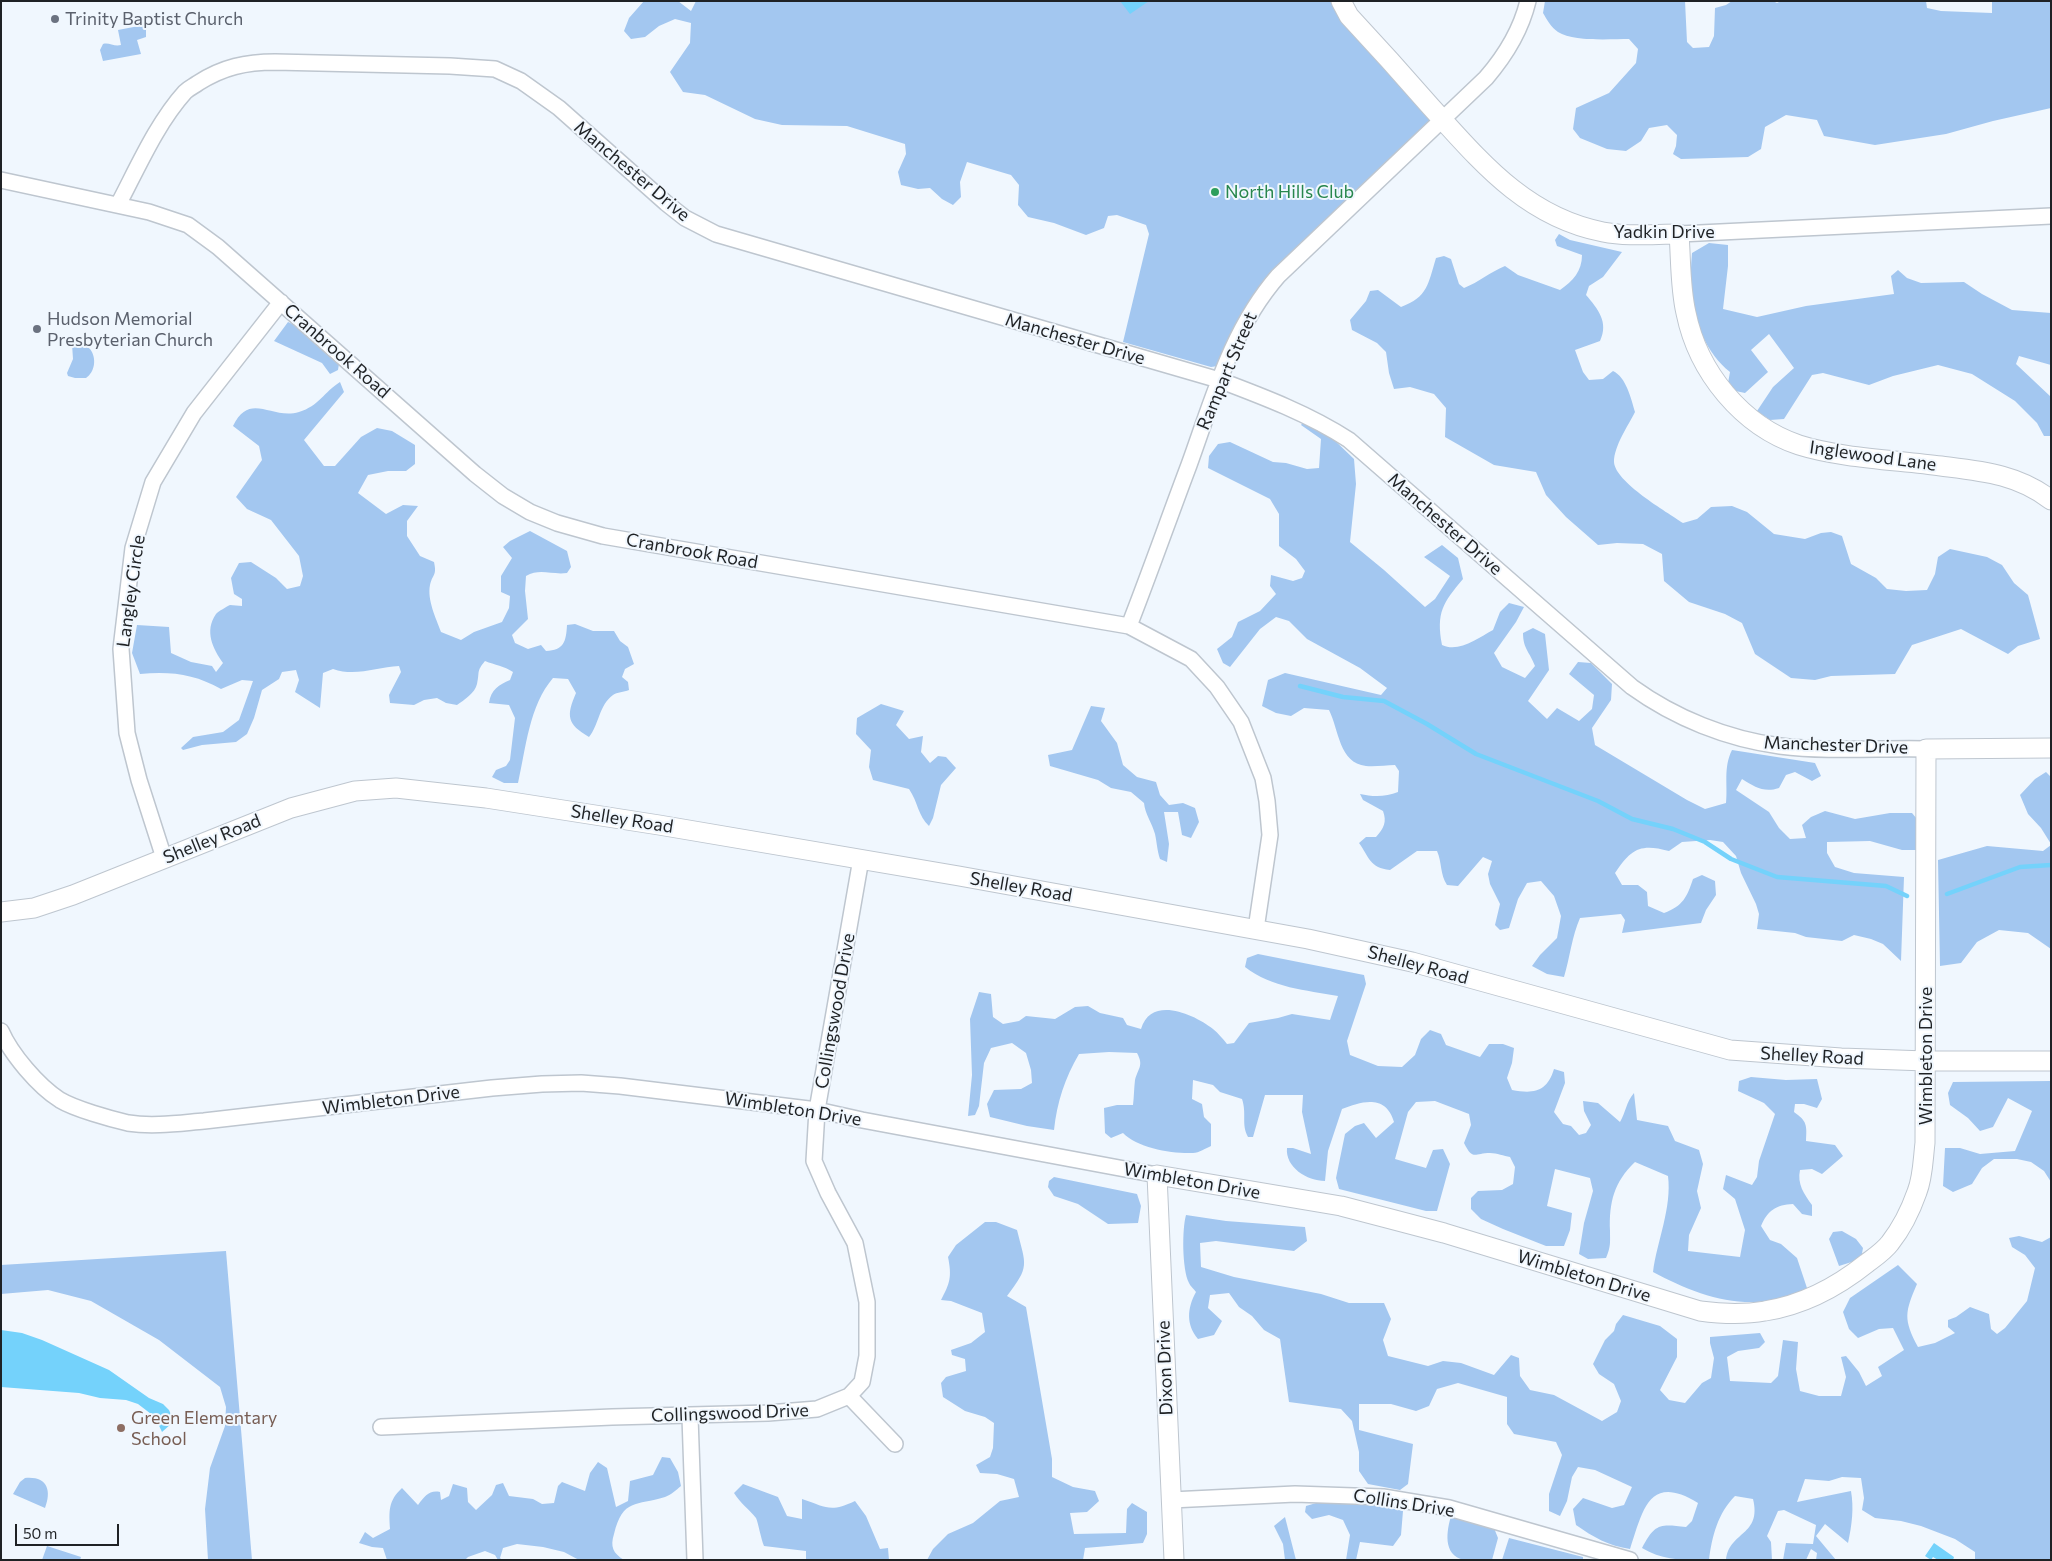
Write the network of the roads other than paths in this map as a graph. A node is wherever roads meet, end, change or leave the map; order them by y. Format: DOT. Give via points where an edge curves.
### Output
graph roads {
  1 [pos="1341,1"];
  2 [pos="1528,1"];
  3 [pos="1443,120"];
  4 [pos="1,180"];
  5 [pos="118,205"];
  6 [pos="2051,216"];
  7 [pos="1679,234"];
  8 [pos="281,302"];
  9 [pos="1219,380"];
  10 [pos="2051,500"];
  11 [pos="1129,626"];
  12 [pos="2051,748"];
  13 [pos="1926,749"];
  14 [pos="164,858"];
  15 [pos="861,859"];
  16 [pos="1,912"];
  17 [pos="1256,929"];
  18 [pos="1,1031"];
  19 [pos="1926,1061"];
  20 [pos="2051,1061"];
  21 [pos="817,1110"];
  22 [pos="1157,1175"];
  23 [pos="849,1396"];
  24 [pos="690,1416"];
  25 [pos="381,1427"];
  26 [pos="895,1444"];
  27 [pos="1171,1500"];
  28 [pos="694,1560"];
  29 [pos="1174,1560"];
  30 [pos="1630,1560"];
  1 -- 3 [label="street, Yadkin Drive" via="1350,16"];
  2 -- 3 [label="street, Rampart Street" via="1519,27 1497,66"];
  3 -- 7 [label="street, Yadkin Drive" via="1509,188 1540,209 1602,232"];
  3 -- 9 [label="street, Rampart Street" via="1268,287 1244,325"];
  4 -- 5 [label="street, Cranbrook Road"];
  5 -- 8 [label="street, Cranbrook Road" via="188,225"];
  5 -- 9 [label="street, Manchester Drive" via="150,144 186,91 230,67 275,62 495,69 521,81 559,108 672,208 716,234"];
  6 -- 7 [label="street, Yadkin Drive"];
  7 -- 10 [label="street, Inglewood Lane" via="1683,296 1695,346 1724,392 1751,419 1800,445 1837,453 1990,472 2020,481"];
  8 -- 11 [label="street, Cranbrook Road" via="475,474 530,512 557,523 603,536"];
  8 -- 14 [label="street, Langley Circle" via="194,413 153,482 133,548 121,649 127,733"];
  9 -- 11 [label="street, Rampart Street"];
  9 -- 13 [label="street, Manchester Drive" via="1286,405 1349,440 1594,656 1632,687 1668,710 1725,734 1781,746"];
  11 -- 17 [label="street, Cranbrook Road" via="1191,659 1217,687 1241,722 1263,778 1268,801 1270,835"];
  12 -- 13 [label="street, Manchester Drive"];
  13 -- 19 [label="street, Wimbleton Drive"];
  14 -- 15 [label="street, Shelley Road" via="291,808 355,791 396,788 486,798"];
  14 -- 16 [label="street, Shelley Road" via="34,908"];
  15 -- 17 [label="street, Shelley Road"];
  15 -- 21 [label="street, Collingswood Drive"];
  17 -- 19 [label="street, Shelley Road" via="1376,953 1719,1048"];
  18 -- 21 [label="street, Wimbleton Drive" via="23,1068 60,1100 129,1123 204,1121 542,1084 620,1086"];
  19 -- 20 [label="street, Shelley Road"];
  19 -- 22 [label="street, Wimbleton Drive" via="1925,1143 1921,1176 1917,1192 1891,1242 1851,1275 1823,1292 1793,1305 1765,1311 1740,1314 1700,1311 1341,1206"];
  21 -- 22 [label="street, Wimbleton Drive"];
  21 -- 23 [label="street, Collingswood Drive" via="814,1161 855,1243 867,1302 867,1356 862,1382"];
  22 -- 27 [label="street, Dixon Drive"];
  23 -- 24 [label="street, Collingswood Drive" via="817,1410"];
  23 -- 26 [label="street"];
  24 -- 25 [label="street, Collingswood Drive"];
  24 -- 28 [label="street"];
  27 -- 29 [label="street, Dixon Drive"];
  27 -- 30 [label="street, Collins Drive" via="1295,1494 1383,1497 1449,1508"];
}
